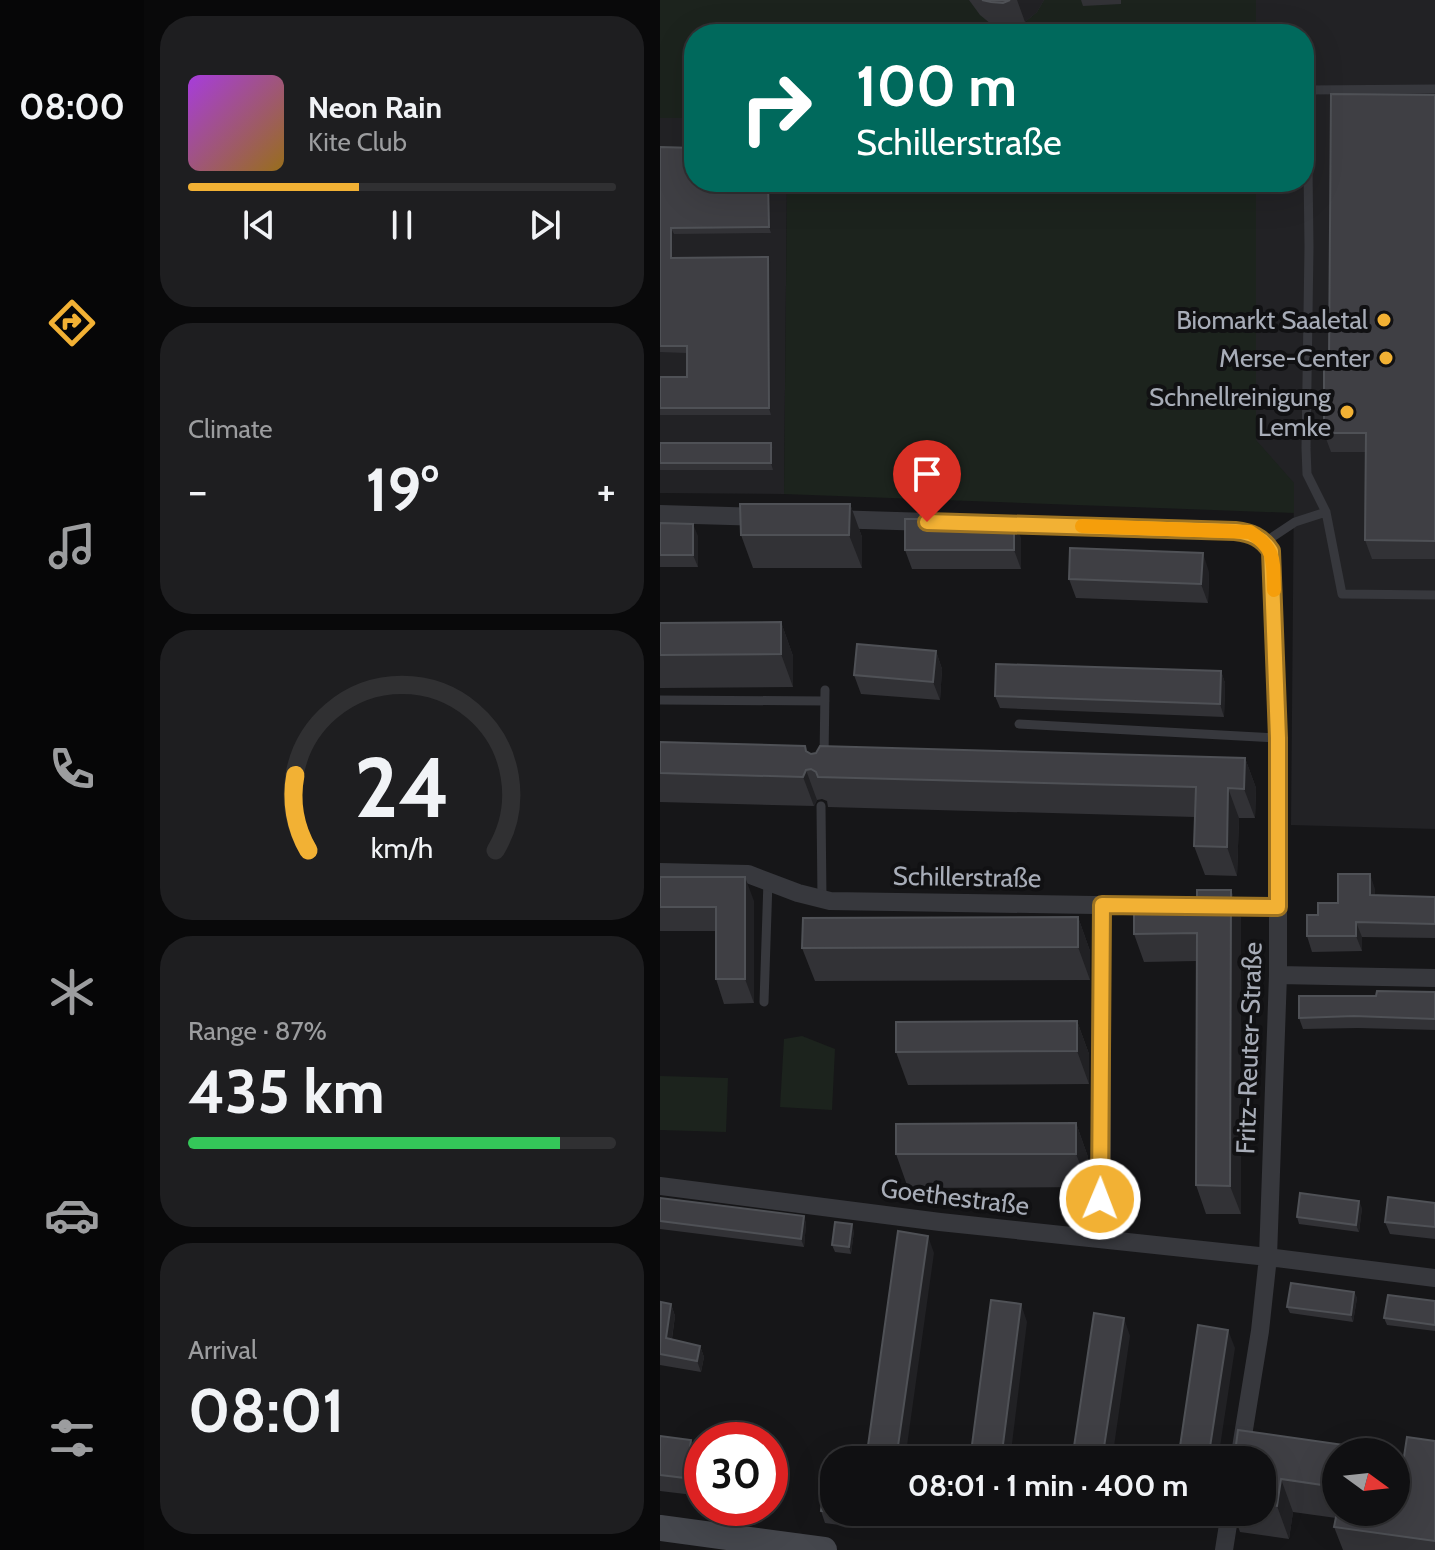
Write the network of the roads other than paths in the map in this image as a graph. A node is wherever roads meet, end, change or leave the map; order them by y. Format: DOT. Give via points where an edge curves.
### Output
graph roads {
  1 [pos="1435,89"];
  2 [pos="1314,90"];
  3 [pos="1308,192"];
  4 [pos="1326,512"];
  5 [pos="660,514"];
  6 [pos="776,517"];
  7 [pos="807,518"];
  8 [pos="1265,542"];
  9 [pos="1435,595"];
  10 [pos="825,690"];
  11 [pos="660,700"];
  12 [pos="825,701"];
  13 [pos="1019,724"];
  14 [pos="1278,738"];
  15 [pos="824,768"];
  16 [pos="821,806"];
  17 [pos="660,872"];
  18 [pos="768,881"];
  19 [pos="822,899"];
  20 [pos="1102,905"];
  21 [pos="1173,906"];
  22 [pos="1201,906"];
  23 [pos="1278,907"];
  24 [pos="1278,975"];
  25 [pos="1435,978"];
  26 [pos="764,1002"];
  27 [pos="660,1186"];
  28 [pos="1102,1239"];
  29 [pos="1268,1257"];
  30 [pos="1435,1278"];
  31 [pos="1241,1446"];
  32 [pos="1228,1526"];
  33 [pos="660,1528"];
  34 [pos="824,1550"];
  35 [pos="1224,1550"];
  1 -- 2 [label="lane"];
  3 -- 4 [label="lane" via="1307,474"];
  4 -- 8 [label="lane" via="1295,522"];
  4 -- 9 [label="lane" via="1342,594"];
  5 -- 6 [label="street"];
  7 -- 8 [label="street" via="1235,531 1250,532"];
  8 -- 14 [label="street, Fritz-Reuter-Straße" via="1273,570"];
  10 -- 12 [label="lane"];
  11 -- 12 [label="lane"];
  12 -- 15 [label="lane"];
  13 -- 14 [label="lane"];
  14 -- 23 [label="street, Fritz-Reuter-Straße"];
  16 -- 19 [label="lane"];
  17 -- 18 [label="street, Schillerstraße" via="748,874"];
  18 -- 19 [label="street, Schillerstraße"];
  18 -- 26 [label="lane"];
  19 -- 20 [label="street, Schillerstraße"];
  20 -- 21 [label="street, Schillerstraße"];
  20 -- 28 [label="street"];
  22 -- 23 [label="street"];
  23 -- 24 [label="street, Fritz-Reuter-Straße"];
  24 -- 25 [label="street"];
  24 -- 29 [label="street, Fritz-Reuter-Straße"];
  27 -- 28 [label="street, Goethestraße"];
  28 -- 29 [label="street, Goethestraße"];
  29 -- 30 [label="street, Goethestraße"];
  29 -- 31 [label="street, Fritz-Reuter-Straße"];
  32 -- 35 [label="street"];
  33 -- 34 [label="main road"];
}
